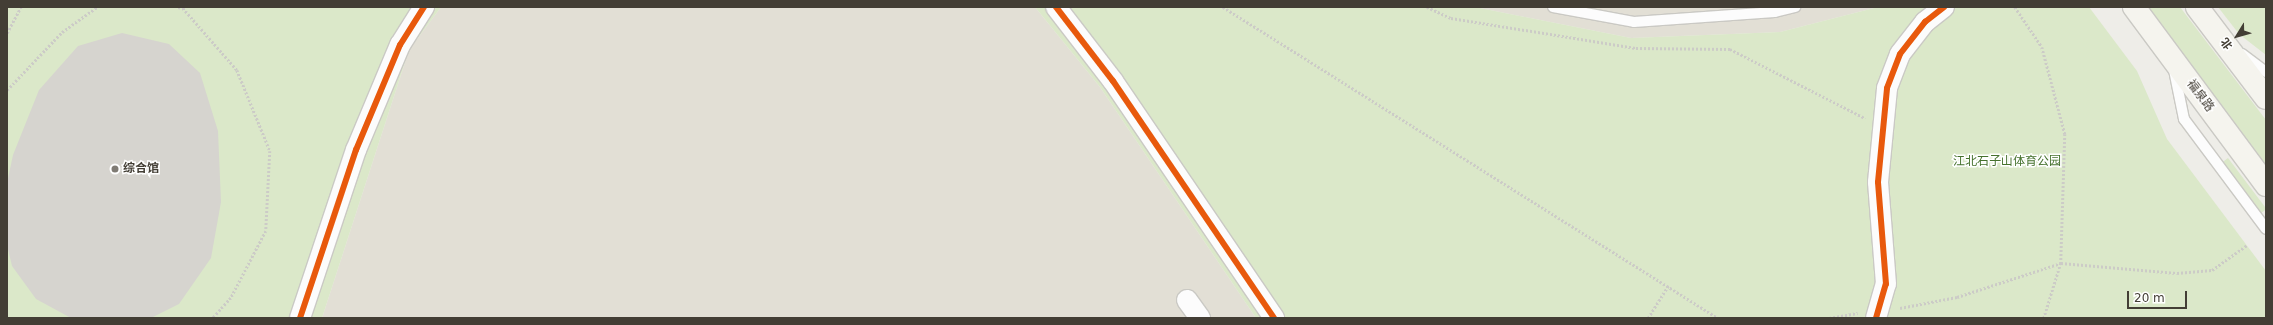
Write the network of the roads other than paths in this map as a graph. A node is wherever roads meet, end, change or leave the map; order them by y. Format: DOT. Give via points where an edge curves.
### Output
graph roads {
  1 [pos="424,7"];
  2 [pos="1056,7"];
  3 [pos="1553,7"];
  4 [pos="1795,7"];
  5 [pos="1944,7"];
  6 [pos="2134,7"];
  7 [pos="2197,7"];
  8 [pos="2218,35"];
  9 [pos="2172,58"];
  10 [pos="2266,72"];
  11 [pos="2266,98"];
  12 [pos="2266,185"];
  13 [pos="2266,229"];
  14 [pos="1187,300"];
  15 [pos="1876,315"];
  16 [pos="300,318"];
  17 [pos="1200,318"];
  18 [pos="1274,318"];
  1 -- 16 [label="street" via="400,45 356,150"];
  2 -- 18 [label="street" via="1113,81"];
  3 -- 4 [label="lane" via="1634,22 1775,12"];
  5 -- 15 [label="street" via="1926,22 1900,54 1887,88 1878,182 1886,284"];
  6 -- 9 [label="main road, 福泉路"];
  7 -- 8 [label="main road"];
  8 -- 10 [label="lane"];
  8 -- 11 [label="main road"];
  9 -- 12 [label="main road, 福泉路"];
  9 -- 13 [label="lane" via="2184,119"];
  14 -- 17 [label="street"];
}
